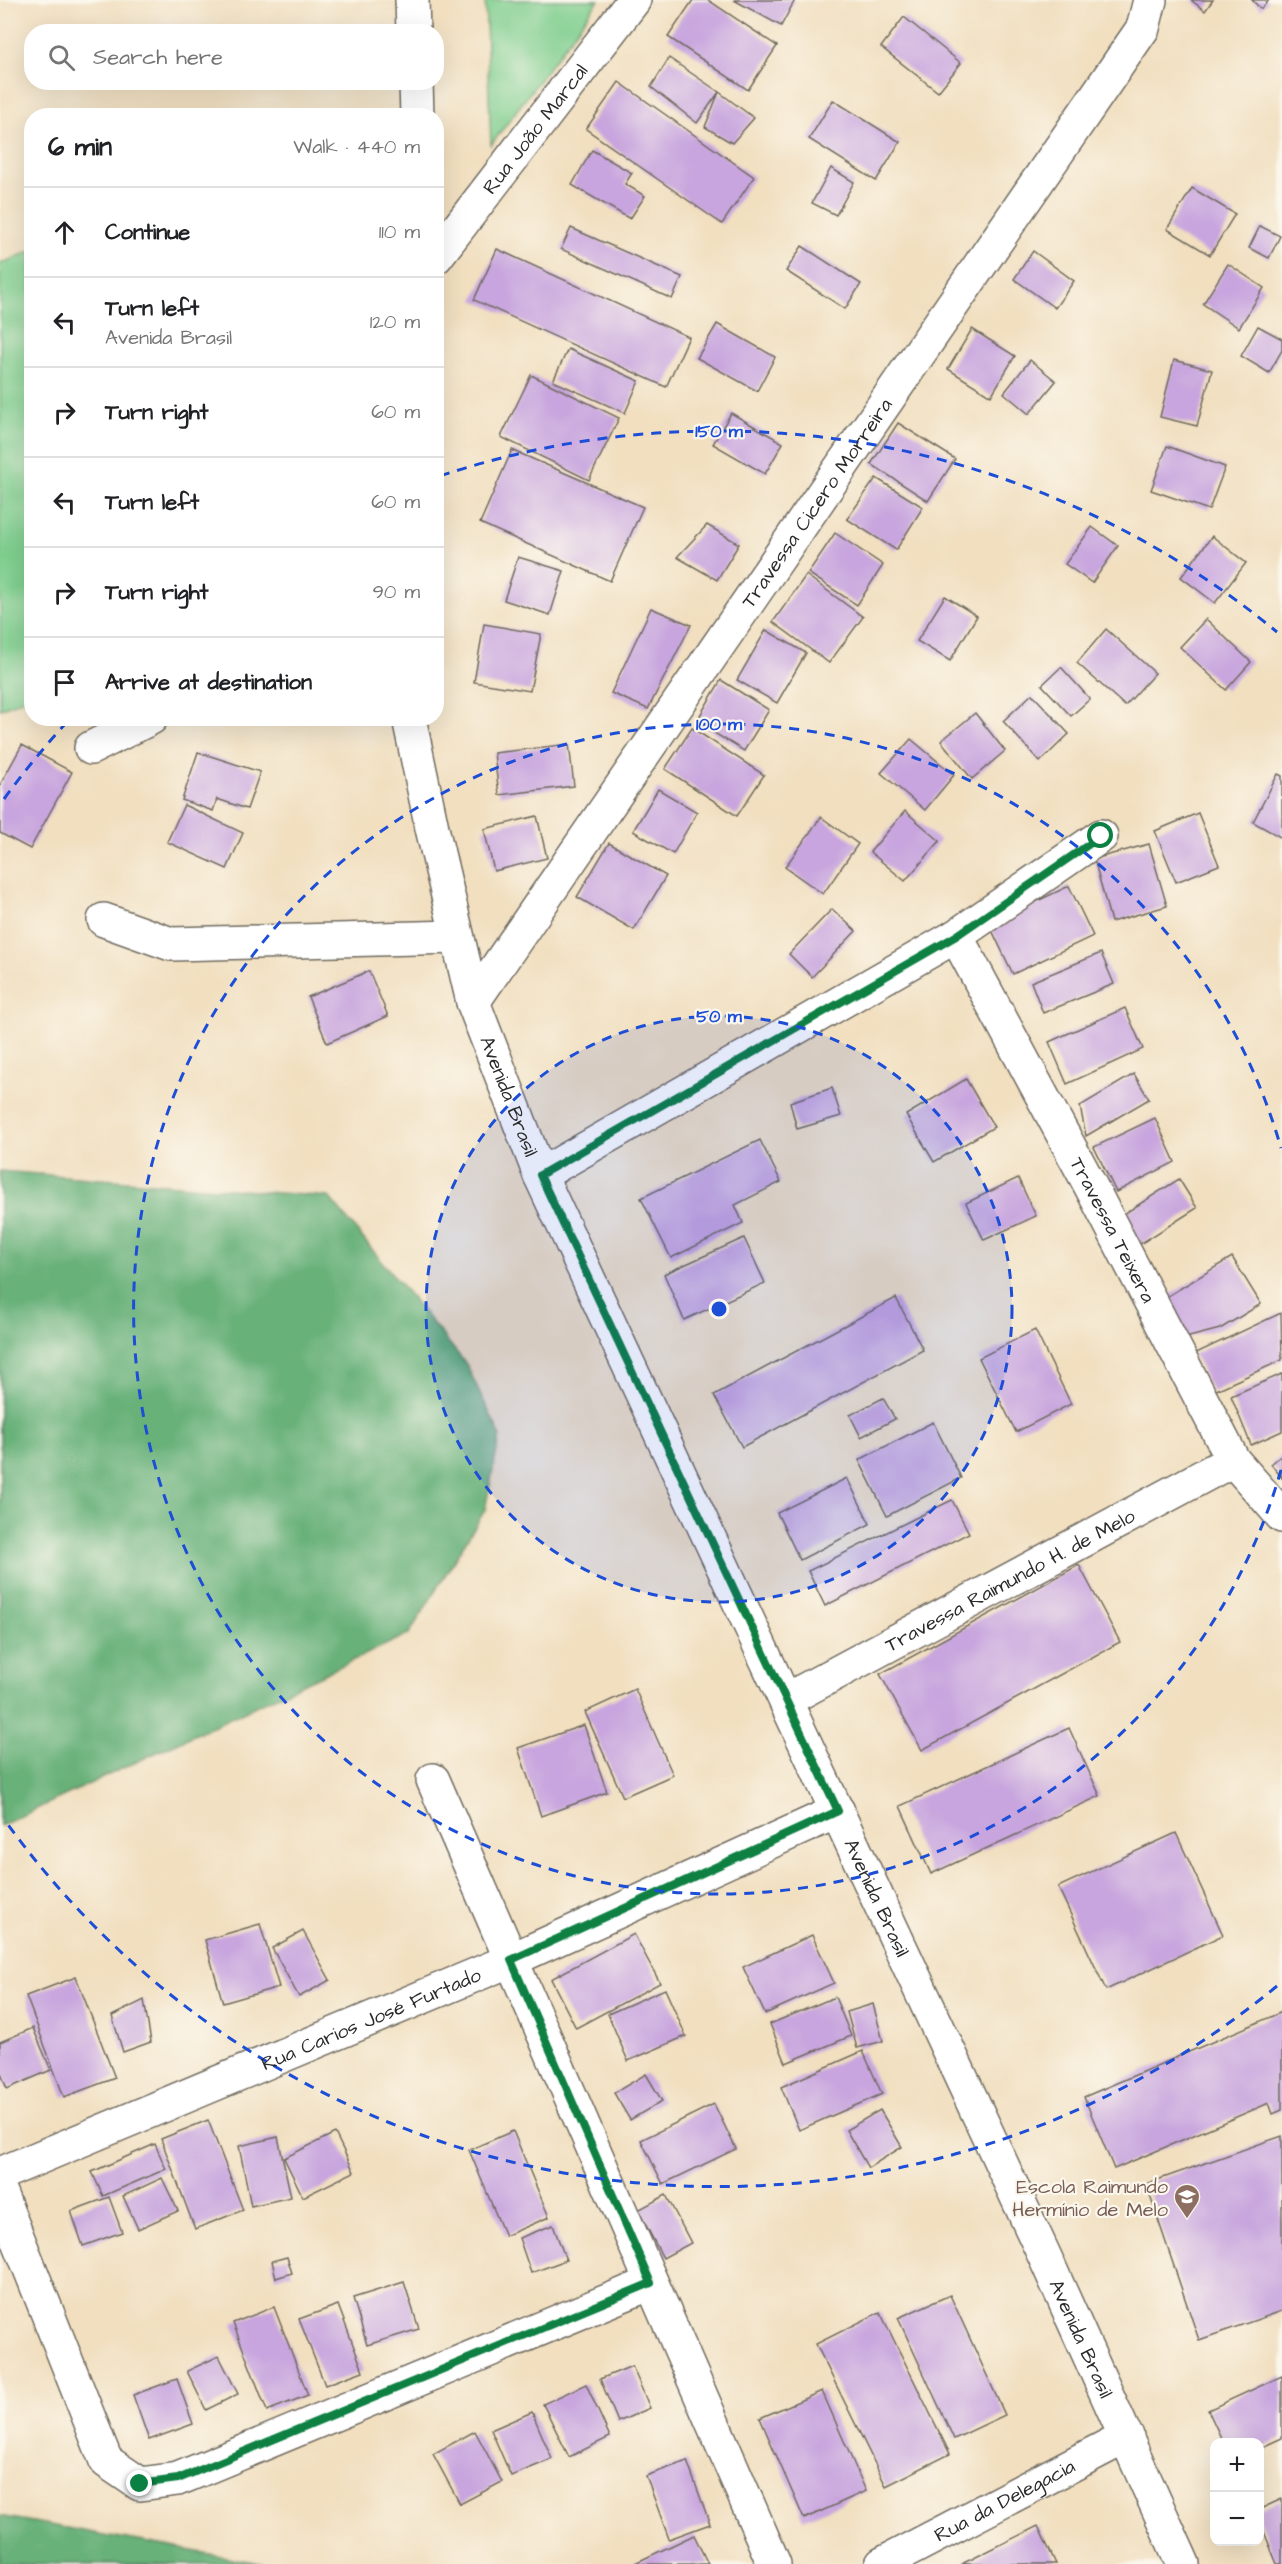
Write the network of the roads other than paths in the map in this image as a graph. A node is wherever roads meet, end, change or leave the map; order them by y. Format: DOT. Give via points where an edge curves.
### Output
graph roads {
  1 [pos="412,0"];
  2 [pos="634,0"];
  3 [pos="1150,0"];
  4 [pos="413,24"];
  5 [pos="416,90"];
  6 [pos="417,108"];
  7 [pos="444,247"];
  8 [pos="135,726"];
  9 [pos="411,726"];
  10 [pos="91,748"];
  11 [pos="1101,836"];
  12 [pos="104,920"];
  13 [pos="956,936"];
  14 [pos="457,937"];
  15 [pos="473,1002"];
  16 [pos="540,1175"];
  17 [pos="1233,1460"];
  18 [pos="1282,1516"];
  19 [pos="786,1700"];
  20 [pos="434,1780"];
  21 [pos="838,1811"];
  22 [pos="511,1960"];
  23 [pos="0,2174"];
  24 [pos="0,2193"];
  25 [pos="651,2283"];
  26 [pos="1127,2436"];
  27 [pos="774,2564"];
  28 [pos="882,2564"];
  29 [pos="1183,2564"];
  1 -- 4 [label="street"];
  2 -- 7 [label="street, Rua João Marcal"];
  3 -- 15 [label="street, Travessa Cicero Morreira" via="1143,28"];
  5 -- 6 [label="street"];
  8 -- 10 [label="street"];
  9 -- 14 [label="street, Avenida Brasil"];
  11 -- 13 [label="street"];
  12 -- 14 [label="street" via="171,944"];
  13 -- 16 [label="street"];
  13 -- 17 [label="street, Travessa Teixera"];
  14 -- 15 [label="street, Avenida Brasil"];
  15 -- 16 [label="street, Avenida Brasil"];
  16 -- 19 [label="street, Avenida Brasil"];
  17 -- 18 [label="street, Travessa Teixera"];
  17 -- 19 [label="street, Travessa Raimundo H. de Melo"];
  19 -- 21 [label="street, Avenida Brasil"];
  20 -- 22 [label="street"];
  21 -- 22 [label="street, Rua Carios José Furtado"];
  21 -- 26 [label="street, Avenida Brasil"];
  22 -- 23 [label="street, Rua Carios José Furtado"];
  22 -- 25 [label="street"];
  24 -- 25 [label="street" via="106,2461 140,2484 178,2479"];
  25 -- 27 [label="street"];
  26 -- 28 [label="street, Rua da Delegacia"];
  26 -- 29 [label="street, Avenida Brasil"];
}
